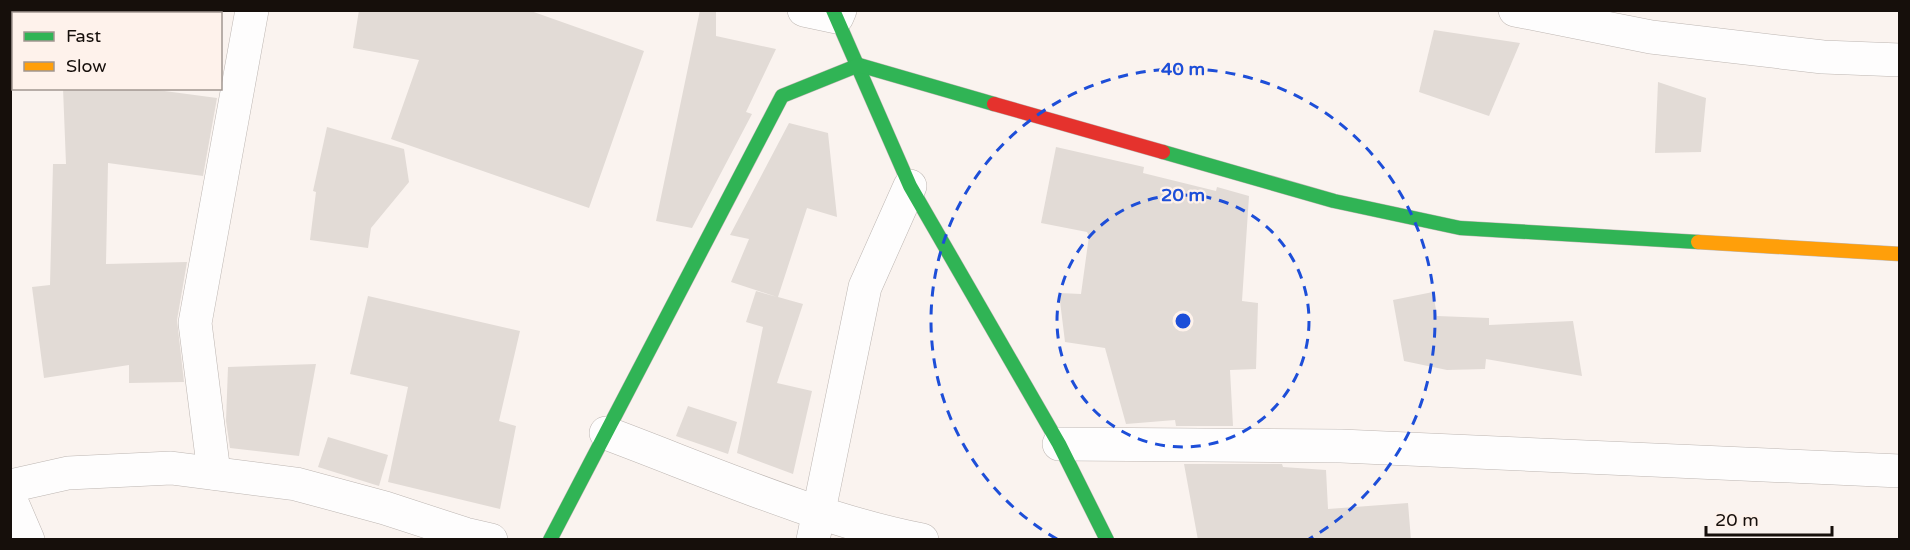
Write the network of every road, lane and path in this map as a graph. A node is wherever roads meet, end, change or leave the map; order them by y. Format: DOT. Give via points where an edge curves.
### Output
graph roads {
  1 [pos="252,10"];
  2 [pos="804,10"];
  3 [pos="1515,10"];
  4 [pos="837,13"];
  5 [pos="1899,60"];
  6 [pos="859,66"];
  7 [pos="910,186"];
  8 [pos="1899,254"];
  9 [pos="606,433"];
  10 [pos="1059,444"];
  11 [pos="1899,471"];
  12 [pos="214,473"];
  13 [pos="10,486"];
  14 [pos="10,498"];
  15 [pos="815,525"];
  16 [pos="28,540"];
  17 [pos="491,540"];
  18 [pos="550,540"];
  19 [pos="922,540"];
  20 [pos="1107,540"];
  1 -- 12 [label="street" via="195,322"];
  2 -- 4 [label="street"];
  3 -- 5 [label="street" via="1651,37 1823,57"];
  4 -- 6 [label="street"];
  6 -- 7 [label="street"];
  6 -- 8 [label="street" via="1334,201 1460,228"];
  6 -- 9 [label="street" via="782,96"];
  7 -- 10 [label="street"];
  7 -- 15 [label="street" via="865,286"];
  9 -- 15 [label="street"];
  9 -- 18 [label="street"];
  10 -- 11 [label="street" via="1341,446"];
  10 -- 20 [label="street"];
  12 -- 13 [label="street" via="171,468 68,473"];
  12 -- 17 [label="street" via="296,484"];
  14 -- 16 [label="street"];
  15 -- 19 [label="street"];
}
